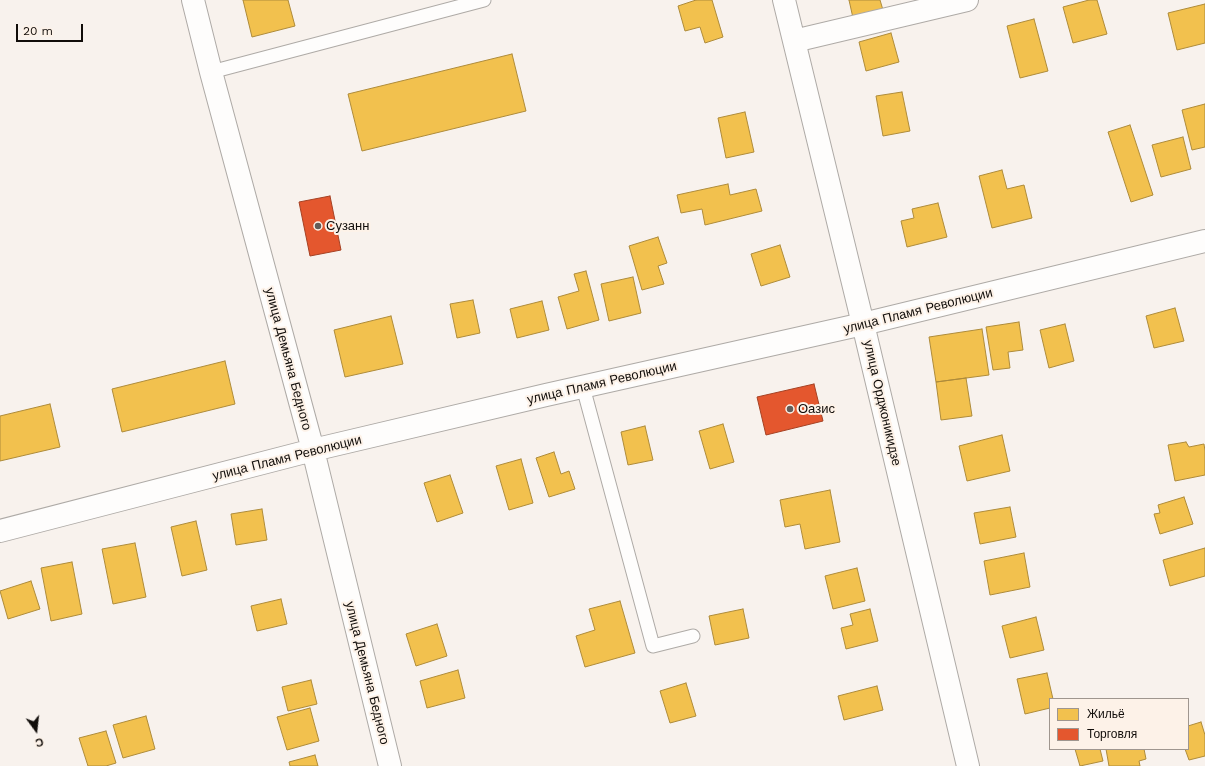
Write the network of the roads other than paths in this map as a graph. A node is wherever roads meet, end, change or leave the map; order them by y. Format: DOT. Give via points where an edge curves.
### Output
graph roads {
  1 [pos="193,0"];
  2 [pos="484,0"];
  3 [pos="784,0"];
  4 [pos="967,0"];
  5 [pos="794,41"];
  6 [pos="211,72"];
  7 [pos="1205,240"];
  8 [pos="863,324"];
  9 [pos="583,387"];
  10 [pos="313,450"];
  11 [pos="0,531"];
  12 [pos="693,636"];
  13 [pos="390,766"];
  14 [pos="968,766"];
  1 -- 6 [label="street, улица Демьяна Бедного"];
  2 -- 6 [label="lane"];
  3 -- 5 [label="street, улица Орджоникидзе"];
  4 -- 5 [label="street"];
  5 -- 8 [label="street, улица Орджоникидзе"];
  6 -- 10 [label="street, улица Демьяна Бедного"];
  7 -- 8 [label="street, улица Пламя Революции"];
  8 -- 9 [label="street, улица Пламя Революции"];
  8 -- 14 [label="street, улица Орджоникидзе"];
  9 -- 10 [label="street, улица Пламя Революции"];
  9 -- 12 [label="lane" via="653,646"];
  10 -- 11 [label="street, улица Пламя Революции"];
  10 -- 13 [label="street, улица Демьяна Бедного"];
}
